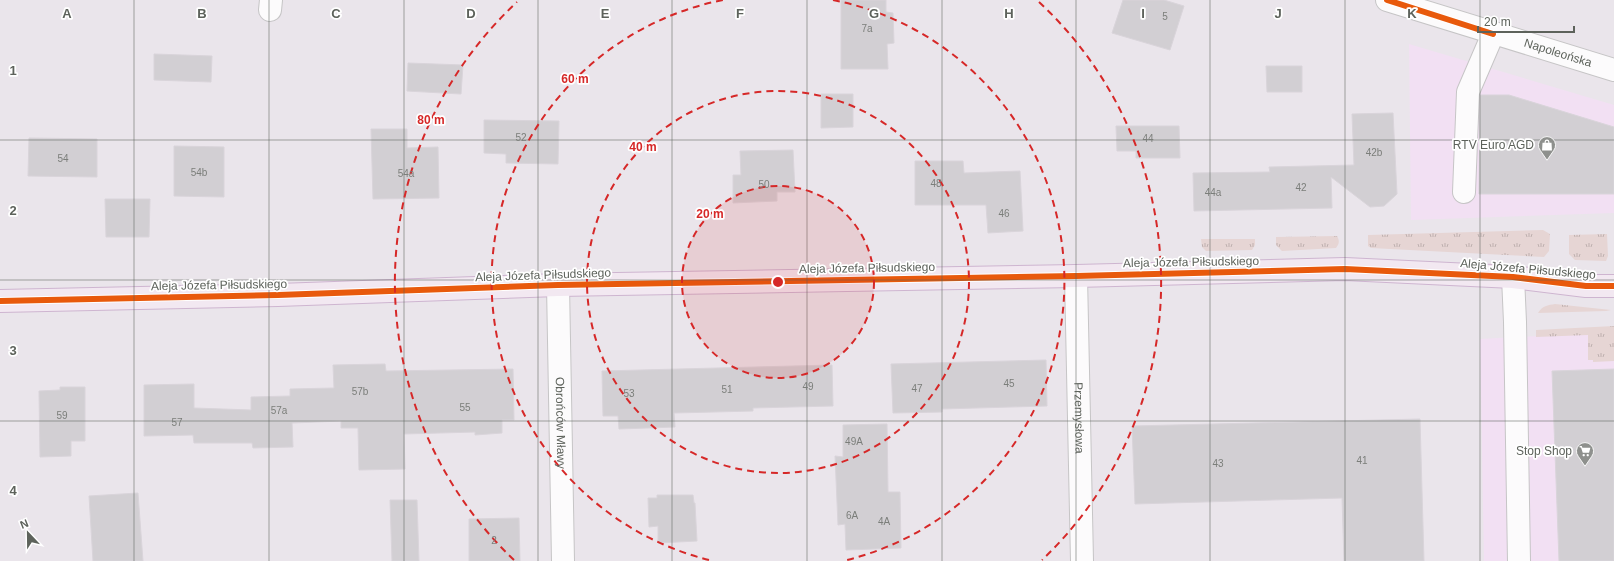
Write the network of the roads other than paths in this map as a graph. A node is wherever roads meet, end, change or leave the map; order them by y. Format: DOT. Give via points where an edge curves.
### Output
graph roads {
  1 [pos="1387,0"];
  2 [pos="1493,34"];
  3 [pos="1614,70"];
  4 [pos="1464,192"];
  5 [pos="1076,276"];
  6 [pos="1513,277"];
  7 [pos="558,285"];
  8 [pos="1614,286"];
  9 [pos="0,301"];
  10 [pos="563,561"];
  11 [pos="1082,561"];
  12 [pos="1519,561"];
  1 -- 2 [label="street, Napoleońska"];
  2 -- 3 [label="street, Napoleońska"];
  2 -- 4 [label="street" via="1468,92"];
  5 -- 6 [label="main road, Aleja Józefa Piłsudskiego" via="1345,269"];
  5 -- 7 [label="main road, Aleja Józefa Piłsudskiego"];
  5 -- 11 [label="street, Przemysłowa"];
  6 -- 8 [label="main road, Aleja Józefa Piłsudskiego" via="1586,286"];
  6 -- 12 [label="street"];
  7 -- 9 [label="main road, Aleja Józefa Piłsudskiego"];
  7 -- 10 [label="street, Obrońców Mławy"];
}
